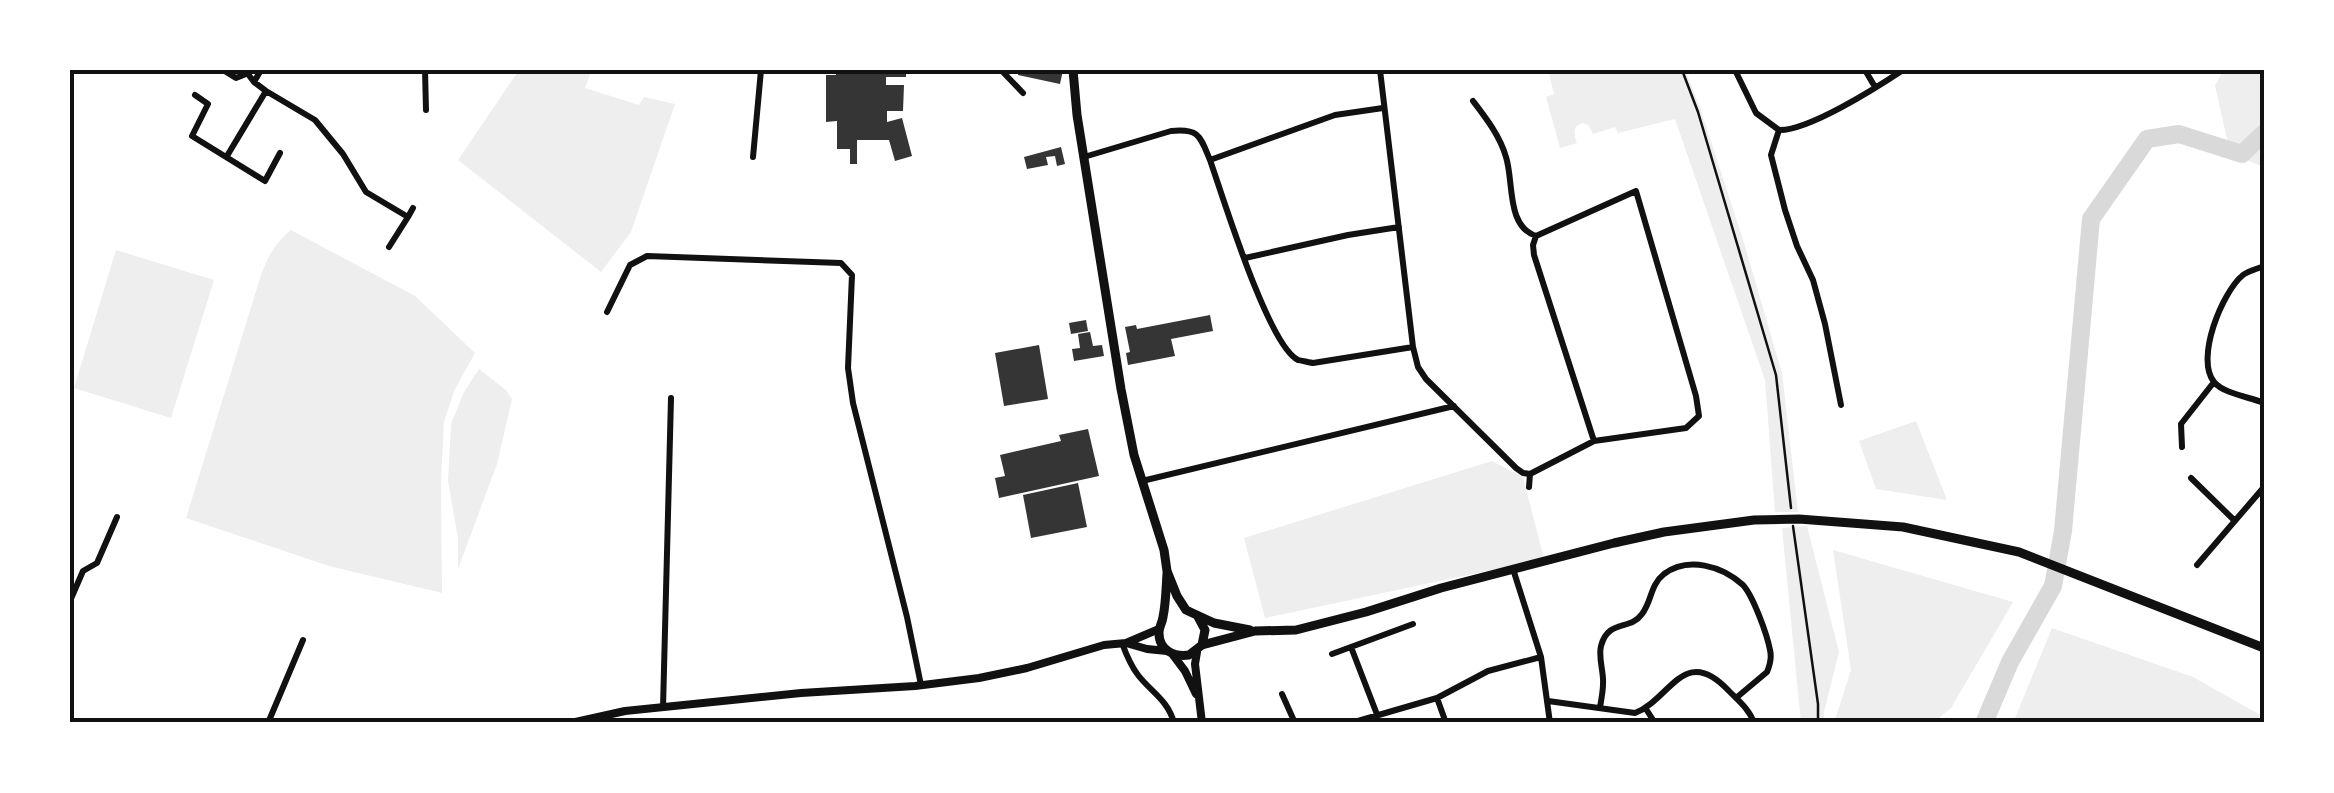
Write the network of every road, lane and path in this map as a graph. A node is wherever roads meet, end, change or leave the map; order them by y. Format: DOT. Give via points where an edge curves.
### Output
graph roads {
  1 [pos="222,70"];
  2 [pos="261,70"];
  3 [pos="425,70"];
  4 [pos="761,70"];
  5 [pos="1001,70"];
  6 [pos="1073,70"];
  7 [pos="1380,70"];
  8 [pos="1682,70"];
  9 [pos="1735,70"];
  10 [pos="1865,70"];
  11 [pos="1902,70"];
  12 [pos="246,72"];
  13 [pos="254,82"];
  14 [pos="1876,88"];
  15 [pos="266,92"];
  16 [pos="1023,93"];
  17 [pos="195,94"];
  18 [pos="1474,101"];
  19 [pos="1383,108"];
  20 [pos="426,110"];
  21 [pos="1779,130"];
  22 [pos="280,153"];
  23 [pos="227,156"];
  24 [pos="753,156"];
  25 [pos="1084,157"];
  26 [pos="1210,160"];
  27 [pos="413,208"];
  28 [pos="408,217"];
  29 [pos="1399,227"];
  30 [pos="1536,236"];
  31 [pos="389,247"];
  32 [pos="1245,258"];
  33 [pos="2264,266"];
  34 [pos="607,312"];
  35 [pos="1413,347"];
  36 [pos="2214,382"];
  37 [pos="671,398"];
  38 [pos="2264,403"];
  39 [pos="1840,405"];
  40 [pos="1454,406"];
  41 [pos="1594,441"];
  42 [pos="2182,446"];
  43 [pos="1530,474"];
  44 [pos="2192,478"];
  45 [pos="1142,481"];
  46 [pos="1529,486"];
  47 [pos="2264,487"];
  48 [pos="1789,498"];
  49 [pos="117,517"];
  50 [pos="2235,521"];
  51 [pos="1796,544"];
  52 [pos="2197,565"];
  53 [pos="1513,569"];
  54 [pos="1167,571"];
  55 [pos="70,601"];
  56 [pos="1186,610"];
  57 [pos="1197,615"];
  58 [pos="1161,624"];
  59 [pos="1413,624"];
  60 [pos="1254,632"];
  61 [pos="303,640"];
  62 [pos="1124,644"];
  63 [pos="1351,647"];
  64 [pos="1200,648"];
  65 [pos="2264,648"];
  66 [pos="1170,653"];
  67 [pos="1332,654"];
  68 [pos="1541,656"];
  69 [pos="921,685"];
  70 [pos="1282,694"];
  71 [pos="1198,698"];
  72 [pos="1437,698"];
  73 [pos="1736,698"];
  74 [pos="1548,701"];
  75 [pos="662,708"];
  76 [pos="1600,708"];
  77 [pos="1646,709"];
  78 [pos="1378,717"];
  79 [pos="268,723"];
  80 [pos="571,723"];
  81 [pos="1174,723"];
  82 [pos="1202,723"];
  83 [pos="1295,723"];
  84 [pos="1352,723"];
  85 [pos="1446,723"];
  86 [pos="1550,723"];
  87 [pos="1656,723"];
  88 [pos="1754,723"];
  89 [pos="1818,723"];
  1 -- 12 [label="street" via="236,78"];
  2 -- 13 [label="street"];
  3 -- 20 [label="street"];
  4 -- 24 [label="street"];
  5 -- 16 [label="street"];
  6 -- 25 [label="main road"];
  7 -- 19 [label="street"];
  8 -- 48 [label="path" via="1776,374"];
  9 -- 21 [label="street" via="1756,113"];
  10 -- 14 [label="street"];
  11 -- 14 [label="street"];
  12 -- 13 [label="street"];
  13 -- 15 [label="street"];
  14 -- 21 [label="street" via="1801,128"];
  15 -- 23 [label="street"];
  15 -- 28 [label="street" via="315,120 366,192"];
  17 -- 23 [label="street" via="208,104 192,136"];
  18 -- 30 [label="street" via="1507,160 1516,216"];
  19 -- 26 [label="street" via="1334,115"];
  19 -- 29 [label="street"];
  21 -- 39 [label="street" via="1770,155 1813,280"];
  22 -- 23 [label="street" via="264,181"];
  25 -- 26 [label="street" via="1185,130 1198,136"];
  25 -- 45 [label="main road"];
  26 -- 32 [label="street"];
  27 -- 28 [label="street"];
  28 -- 31 [label="street"];
  29 -- 32 [label="street"];
  29 -- 35 [label="street"];
  30 -- 41 [label="street" via="1534,255"];
  30 -- 41 [label="street" via="1636,191 1696,396 1699,416 1686,428"];
  32 -- 35 [label="street" via="1272,326 1298,360 1326,362"];
  33 -- 36 [label="street" via="2230,289 2208,344 2206,365"];
  34 -- 69 [label="street" via="630,265 647,256 840,263 852,275 853,403"];
  35 -- 40 [label="street" via="1426,379"];
  36 -- 38 [label="street"];
  36 -- 42 [label="street" via="2181,424"];
  37 -- 75 [label="street"];
  40 -- 43 [label="street"];
  40 -- 45 [label="street"];
  41 -- 43 [label="street"];
  43 -- 46 [label="street"];
  44 -- 50 [label="street"];
  45 -- 54 [label="main road"];
  47 -- 50 [label="street"];
  49 -- 55 [label="street" via="98,563 83,570"];
  50 -- 52 [label="street"];
  51 -- 89 [label="path"];
  53 -- 60 [label="main road" via="1296,630"];
  53 -- 65 [label="main road" via="1614,542 1754,520 1903,527 2023,554"];
  53 -- 68 [label="street"];
  54 -- 56 [label="main road"];
  54 -- 58 [label="main road"];
  56 -- 57 [label="main road"];
  56 -- 58 [label="main road"];
  57 -- 60 [label="main road"];
  57 -- 64 [label="main road" via="1205,630"];
  58 -- 62 [label="street"];
  58 -- 66 [label="main road" via="1159,637"];
  59 -- 63 [label="street"];
  60 -- 64 [label="main road"];
  61 -- 79 [label="street"];
  62 -- 66 [label="street"];
  62 -- 69 [label="street"];
  62 -- 81 [label="street" via="1136,674 1161,697"];
  63 -- 67 [label="street"];
  63 -- 78 [label="street"];
  64 -- 66 [label="main road" via="1190,656"];
  64 -- 71 [label="street"];
  66 -- 71 [label="street"];
  68 -- 72 [label="street" via="1488,671"];
  68 -- 74 [label="street"];
  69 -- 75 [label="street"];
  70 -- 83 [label="street"];
  71 -- 82 [label="street"];
  72 -- 78 [label="street"];
  72 -- 85 [label="street"];
  73 -- 76 [label="street" via="1767,672 1770,650 1750,594 1699,564 1661,577 1640,617 1606,634"];
  73 -- 77 [label="street" via="1715,677 1688,674"];
  73 -- 88 [label="street"];
  74 -- 76 [label="street"];
  74 -- 86 [label="street"];
  75 -- 80 [label="street"];
  76 -- 77 [label="street"];
  77 -- 87 [label="street"];
  78 -- 84 [label="street"];
}
